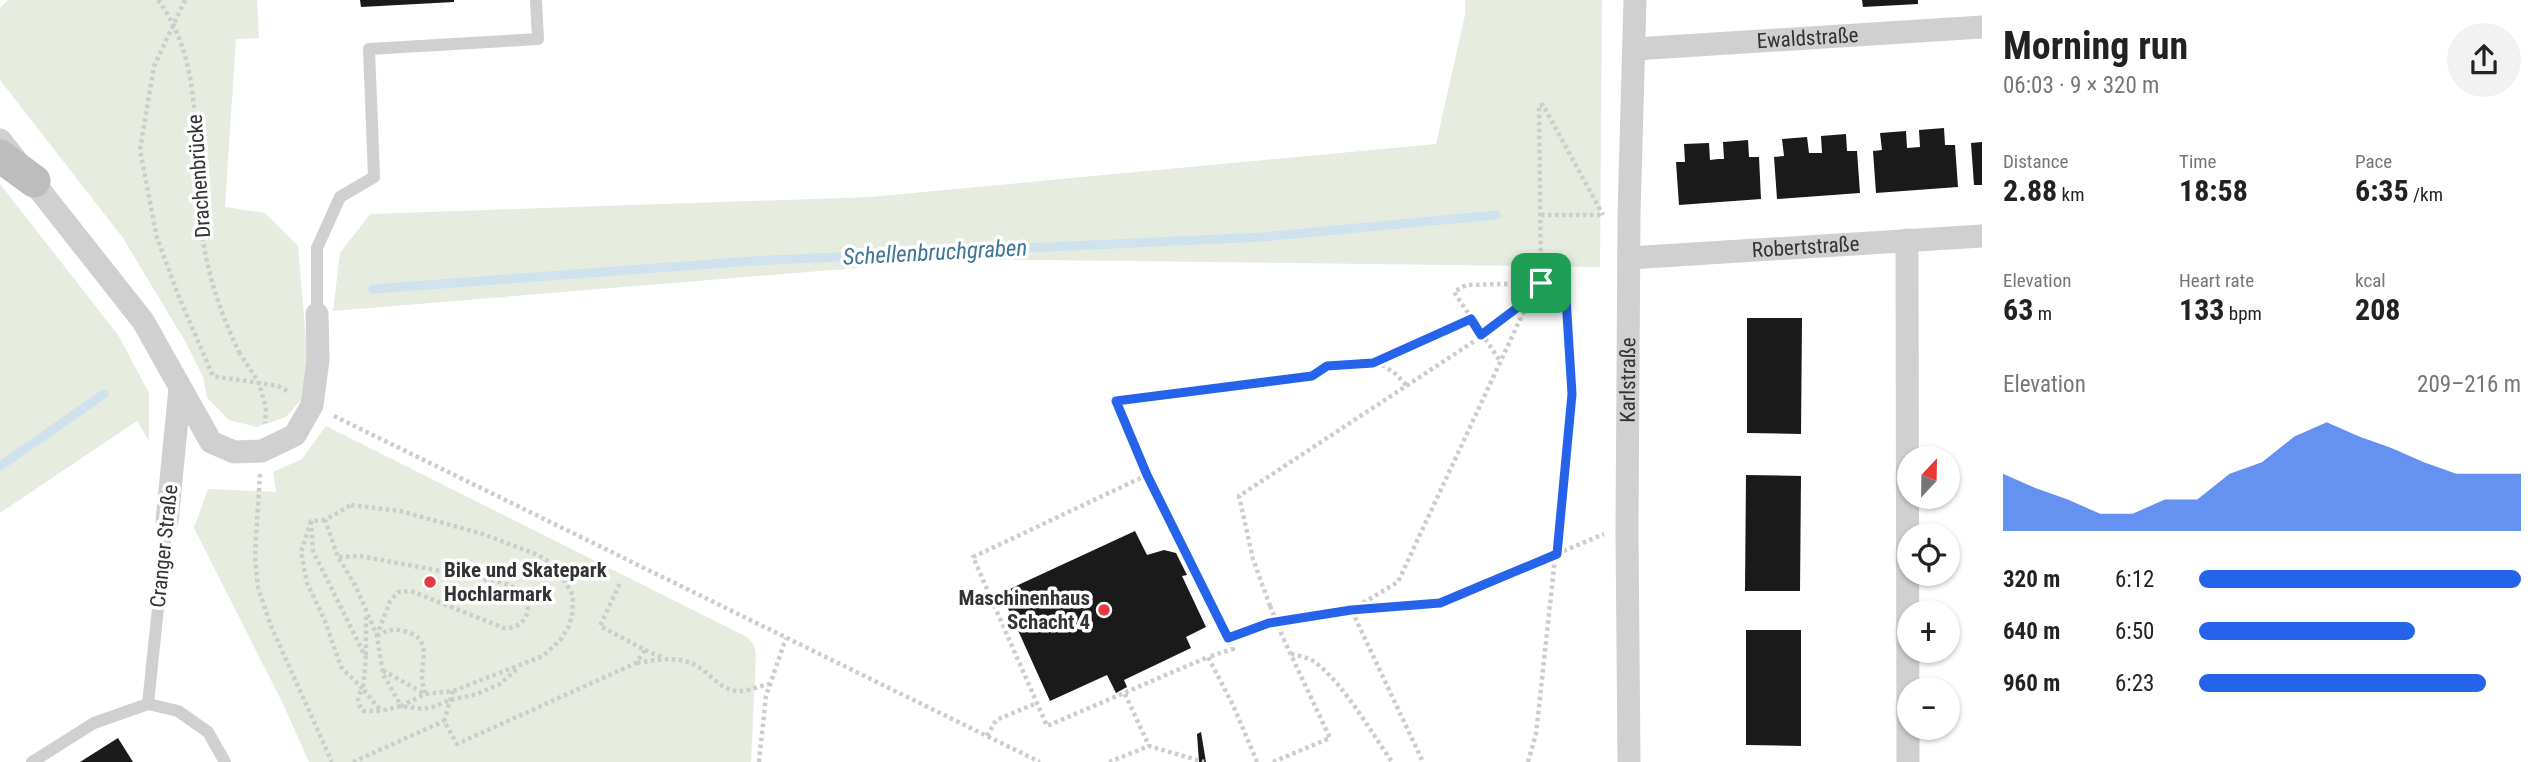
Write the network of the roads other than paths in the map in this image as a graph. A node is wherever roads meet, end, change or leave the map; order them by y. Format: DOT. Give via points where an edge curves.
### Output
graph roads {
  1 [pos="536,0"];
  2 [pos="1635,0"];
  3 [pos="1982,27"];
  4 [pos="1635,49"];
  5 [pos="0,140"];
  6 [pos="0,156"];
  7 [pos="34,181"];
  8 [pos="1982,236"];
  9 [pos="1907,240"];
  10 [pos="1629,258"];
  11 [pos="317,314"];
  12 [pos="180,388"];
  13 [pos="167,521"];
  14 [pos="148,704"];
  15 [pos="32,762"];
  16 [pos="225,762"];
  17 [pos="1629,762"];
  18 [pos="1908,762"];
  1 -- 11 [label="lane" via="538,39 369,49 374,177 340,197 317,248"];
  2 -- 4 [label="street, Karlstraße"];
  3 -- 4 [label="street, Ewaldstraße"];
  4 -- 10 [label="street, Karlstraße"];
  5 -- 7 [label="street"];
  6 -- 7 [label="main road"];
  7 -- 12 [label="street" via="143,321"];
  8 -- 9 [label="street, Robertstraße"];
  9 -- 10 [label="street, Robertstraße"];
  9 -- 18 [label="street"];
  10 -- 17 [label="street, Karlstraße"];
  11 -- 12 [label="street" via="318,360 312,405 295,435 262,450 234,452 211,442"];
  12 -- 13 [label="street, Cranger Straße"];
  13 -- 14 [label="lane, Cranger Straße"];
  14 -- 15 [label="lane" via="94,723"];
  14 -- 16 [label="lane" via="178,711 208,732"];
}
